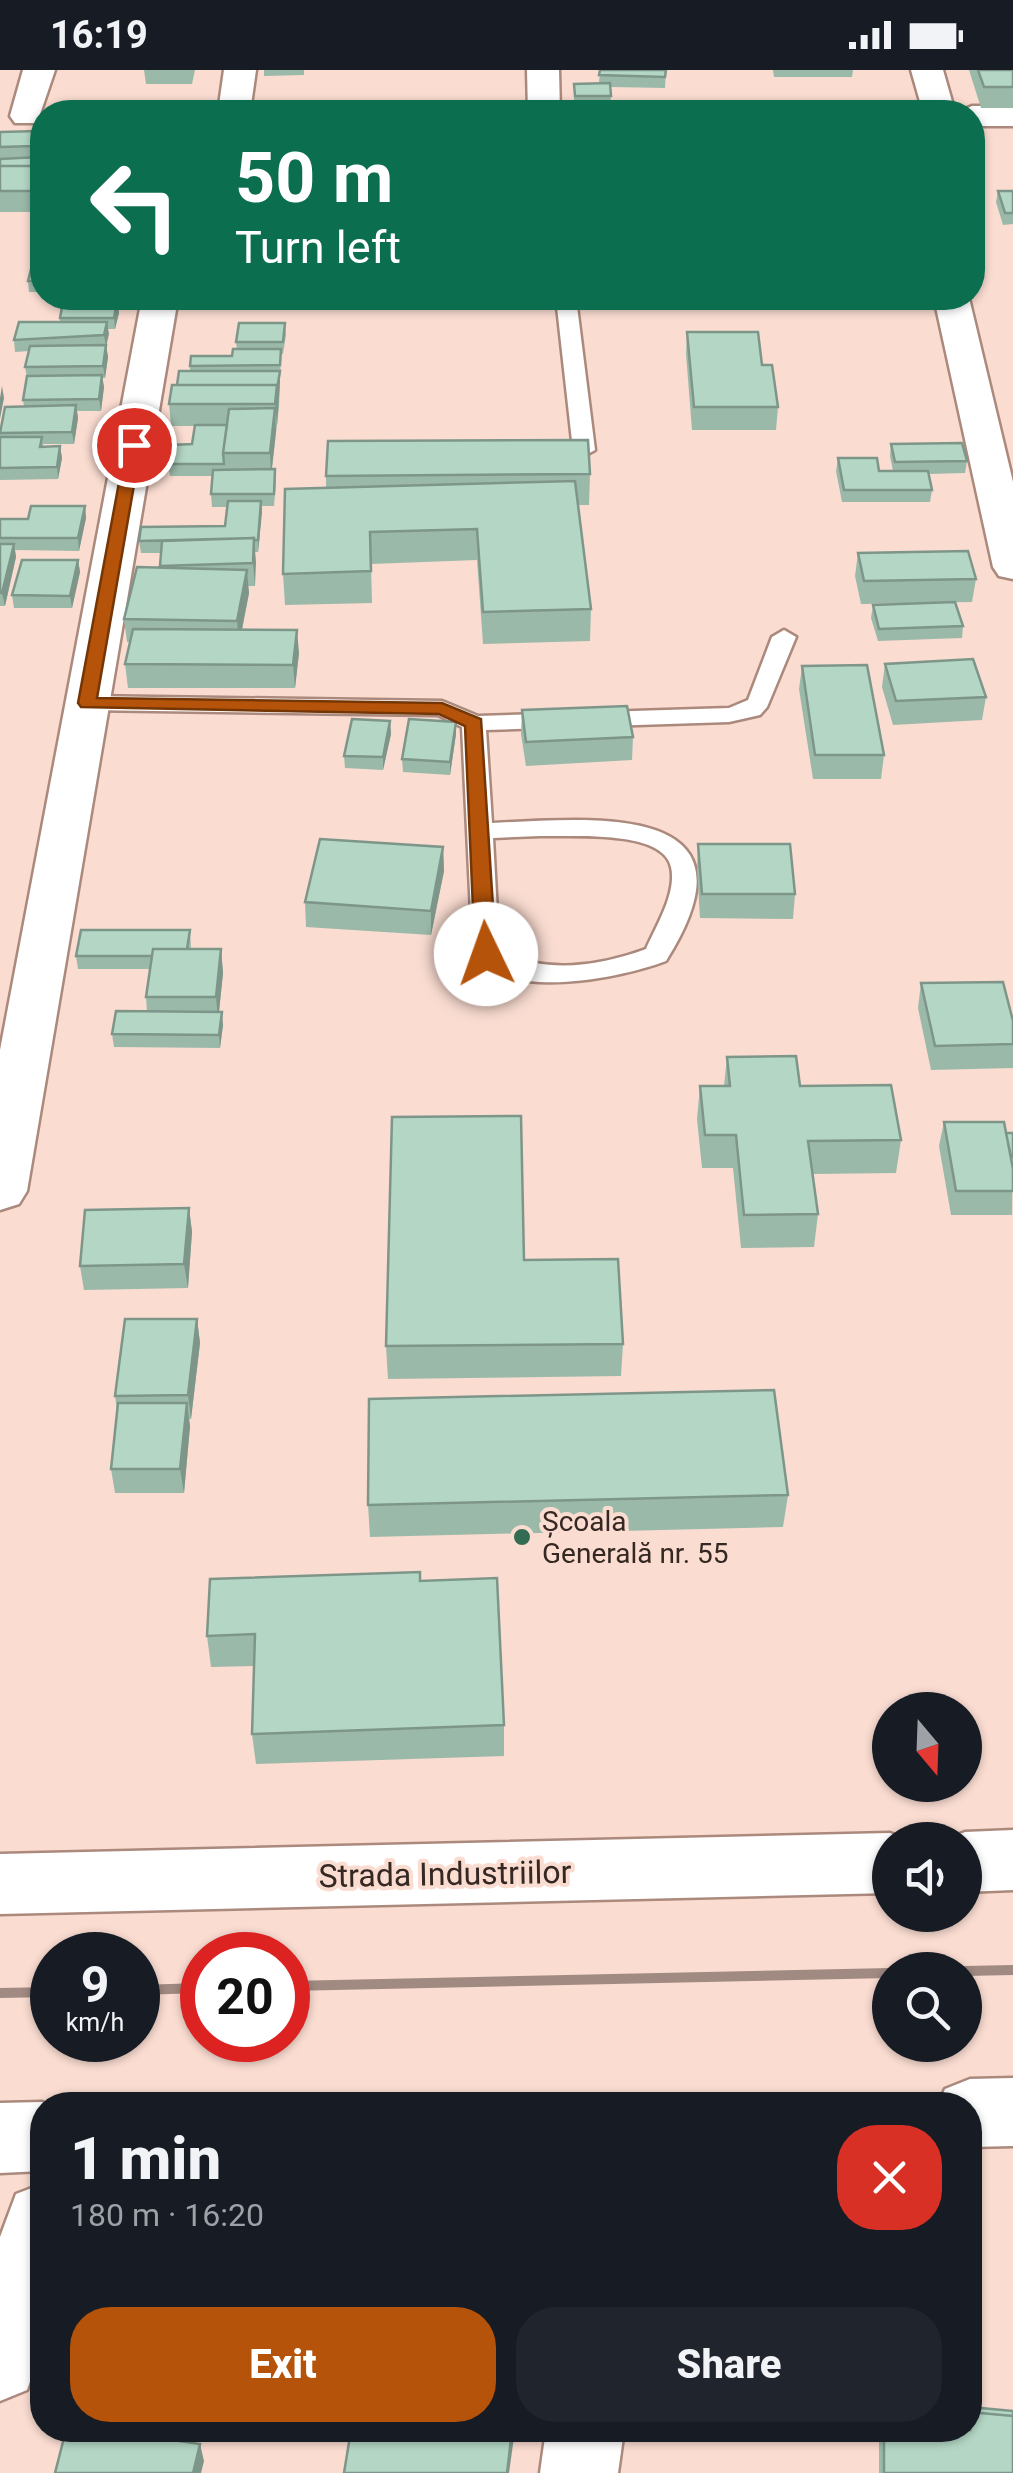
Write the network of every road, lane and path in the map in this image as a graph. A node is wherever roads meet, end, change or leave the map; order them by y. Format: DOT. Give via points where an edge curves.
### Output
graph roads {
  1 [pos="39,70"];
  2 [pos="240,70"];
  3 [pos="543,70"];
  4 [pos="927,70"];
  5 [pos="236,100"];
  6 [pos="544,100"];
  7 [pos="936,100"];
  8 [pos="23,116"];
  9 [pos="985,116"];
  10 [pos="1013,116"];
  11 [pos="158,310"];
  12 [pos="567,310"];
  13 [pos="954,310"];
  14 [pos="584,450"];
  15 [pos="1013,566"];
  16 [pos="784,638"];
  17 [pos="87,703"];
  18 [pos="474,723"];
  19 [pos="480,831"];
  20 [pos="0,1191"];
  21 [pos="1013,1860"];
  22 [pos="982,1861"];
  23 [pos="872,1864"];
  24 [pos="0,1884"];
  25 [pos="1013,2112"];
  26 [pos="982,2113"];
  27 [pos="30,2137"];
  28 [pos="0,2138"];
  29 [pos="30,2261"];
  30 [pos="0,2363"];
  31 [pos="584,2442"];
  32 [pos="580,2473"];
  1 -- 8 [label="street"];
  2 -- 5 [label="street"];
  3 -- 6 [label="street"];
  4 -- 7 [label="street"];
  9 -- 10 [label="street"];
  11 -- 17 [label="street"];
  12 -- 14 [label="lane"];
  13 -- 15 [label="street"];
  16 -- 18 [label="lane" via="752,710"];
  17 -- 18 [label="lane" via="442,708"];
  17 -- 20 [label="street"];
  18 -- 19 [label="lane"];
  19 -- 19 [label="lane" via="486,954 501,965 524,973 614,970 657,955 680,902 684,867 672,847 646,832"];
  21 -- 22 [label="street"];
  23 -- 24 [label="street, Strada Industriilor"];
  25 -- 26 [label="street"];
  27 -- 28 [label="street"];
  29 -- 30 [label="street"];
  31 -- 32 [label="street"];
}
